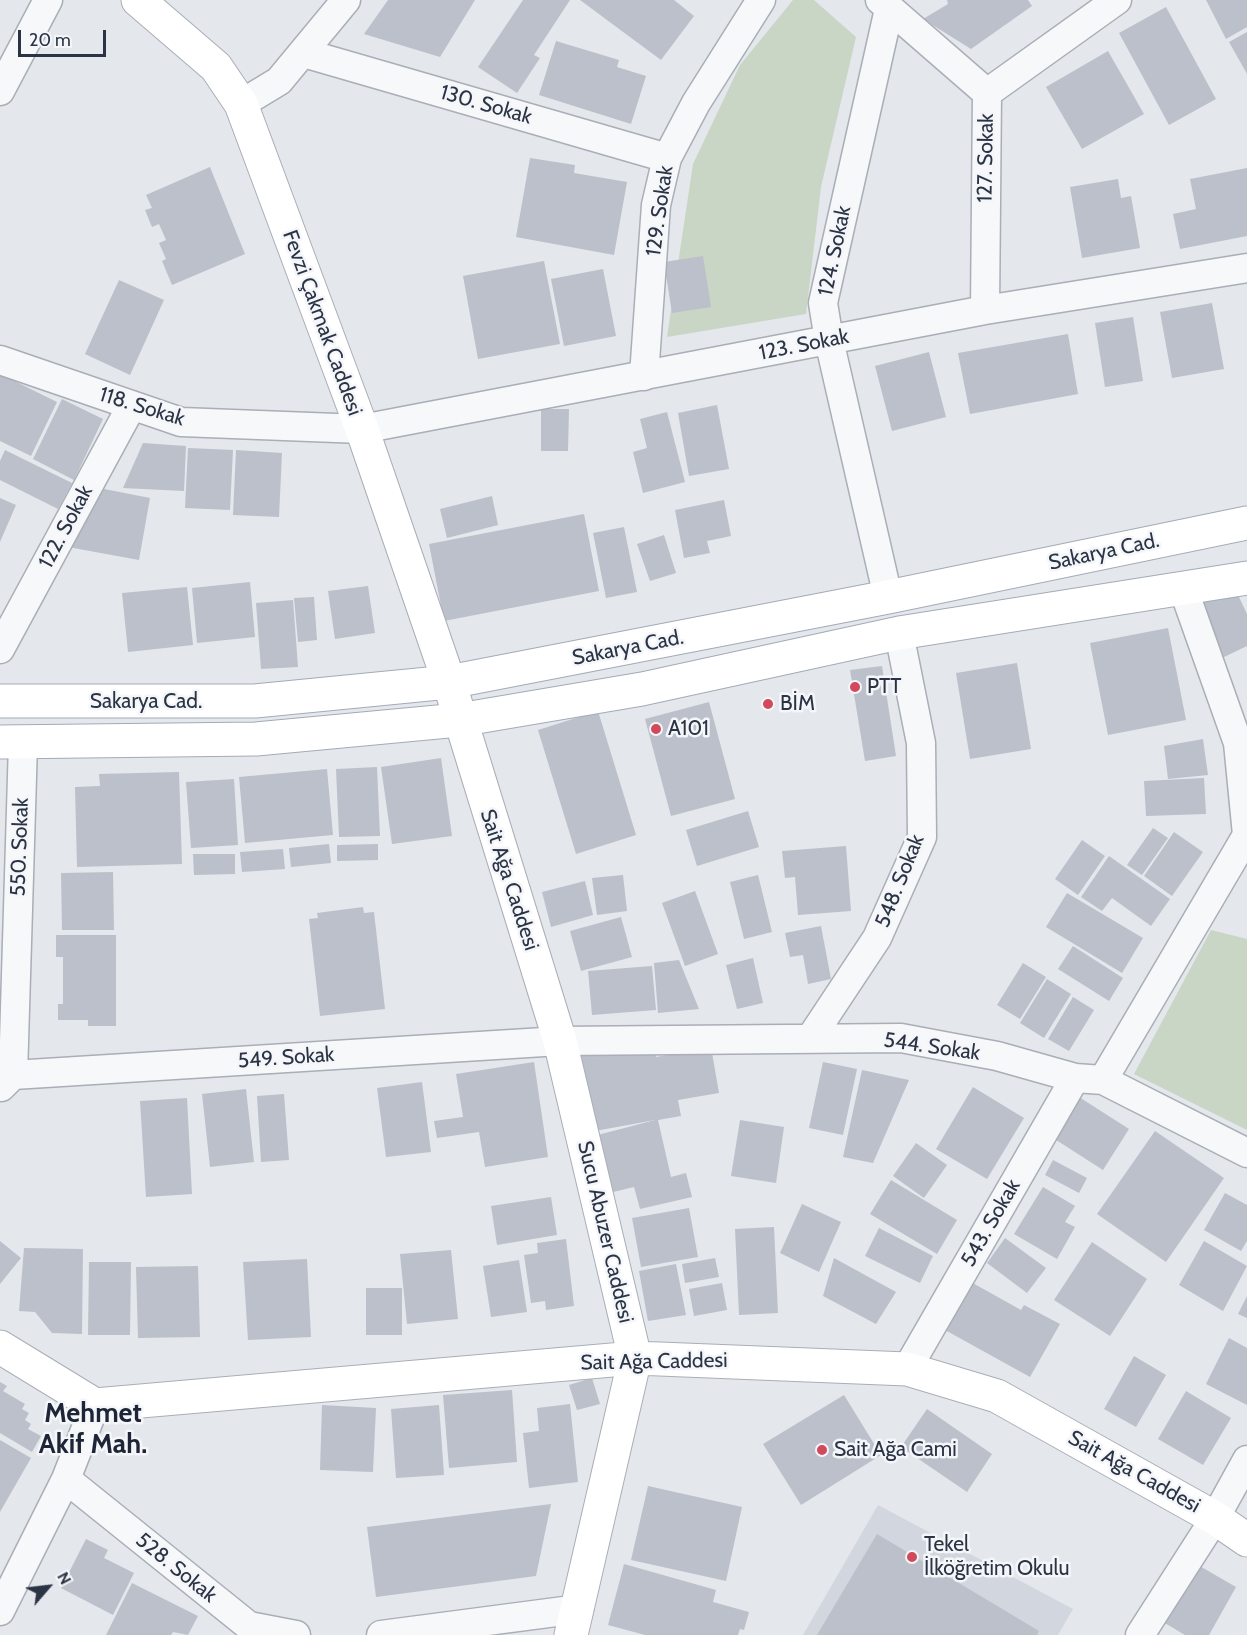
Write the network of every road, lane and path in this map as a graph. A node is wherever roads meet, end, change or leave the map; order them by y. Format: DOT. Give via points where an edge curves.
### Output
graph roads {
  1 [pos="48,0"];
  2 [pos="138,0"];
  3 [pos="346,0"];
  4 [pos="761,0"];
  5 [pos="1117,0"];
  6 [pos="884,5"];
  7 [pos="304,53"];
  8 [pos="0,91"];
  9 [pos="987,93"];
  10 [pos="241,104"];
  11 [pos="667,158"];
  12 [pos="1247,267"];
  13 [pos="985,310"];
  14 [pos="829,340"];
  15 [pos="0,360"];
  16 [pos="644,376"];
  17 [pos="132,405"];
  18 [pos="362,429"];
  19 [pos="1247,523"];
  20 [pos="1247,578"];
  21 [pos="1183,588"];
  22 [pos="888,597"];
  23 [pos="899,633"];
  24 [pos="0,649"];
  25 [pos="449,682"];
  26 [pos="0,701"];
  27 [pos="459,720"];
  28 [pos="11,743"];
  29 [pos="1247,836"];
  30 [pos="810,1039"];
  31 [pos="560,1041"];
  32 [pos="1075,1078"];
  33 [pos="1104,1080"];
  34 [pos="7,1082"];
  35 [pos="1247,1153"];
  36 [pos="0,1347"];
  37 [pos="635,1358"];
  38 [pos="908,1369"];
  39 [pos="95,1405"];
  40 [pos="1247,1460"];
  41 [pos="66,1479"];
  42 [pos="1215,1518"];
  43 [pos="1247,1540"];
  44 [pos="0,1611"];
  45 [pos="575,1622"];
  46 [pos="247,1631"];
  47 [pos="296,1635"];
  48 [pos="381,1635"];
  49 [pos="1140,1635"];
  1 -- 8 [label="street"];
  2 -- 10 [label="street, Fevzi Çakmak Caddesi" via="216,67"];
  3 -- 7 [label="street"];
  4 -- 11 [label="street, 129. Sokak" via="696,103"];
  5 -- 9 [label="street, 127. Sokak"];
  6 -- 9 [label="street"];
  6 -- 14 [label="street, 124. Sokak" via="823,303"];
  7 -- 10 [label="street" via="279,81"];
  7 -- 11 [label="street, 130. Sokak"];
  9 -- 13 [label="street, 127. Sokak"];
  10 -- 18 [label="street, Fevzi Çakmak Caddesi"];
  11 -- 16 [label="street, 129. Sokak" via="656,205"];
  12 -- 13 [label="street, 123. Sokak"];
  13 -- 14 [label="street, 123. Sokak"];
  14 -- 16 [label="street, 123. Sokak"];
  14 -- 22 [label="street, 124. Sokak"];
  15 -- 17 [label="street, 118. Sokak"];
  16 -- 18 [label="street, 123. Sokak"];
  17 -- 18 [label="street, 118. Sokak" via="181,422"];
  17 -- 24 [label="street, 122. Sokak"];
  18 -- 25 [label="street, Fevzi Çakmak Caddesi"];
  19 -- 22 [label="street, Sakarya Cad."];
  20 -- 21 [label="street, Sakarya Cad."];
  21 -- 23 [label="street, Sakarya Cad."];
  21 -- 29 [label="street" via="1238,743"];
  22 -- 25 [label="street, Sakarya Cad."];
  23 -- 27 [label="street, Sakarya Cad." via="642,689"];
  23 -- 30 [label="street, 548. Sokak" via="921,743 922,837 877,938"];
  25 -- 26 [label="street, Sakarya Cad." via="255,701"];
  25 -- 27 [label="street, Fevzi Çakmak Caddesi"];
  27 -- 28 [label="street, Sakarya Cad." via="256,739"];
  27 -- 31 [label="street, Sait Ağa Caddesi"];
  28 -- 34 [label="street, 550. Sokak"];
  29 -- 33 [label="street"];
  30 -- 31 [label="street, 544. Sokak"];
  30 -- 32 [label="street, 544. Sokak" via="901,1038 997,1056"];
  31 -- 34 [label="street, 549. Sokak"];
  31 -- 37 [label="street, Sucu Abuzer Caddesi"];
  32 -- 33 [label="street, 544. Sokak"];
  32 -- 38 [label="street, 543. Sokak"];
  33 -- 35 [label="street, 544. Sokak"];
  36 -- 39 [label="street"];
  37 -- 38 [label="street, Sait Ağa Caddesi"];
  37 -- 39 [label="street, Sait Ağa Caddesi"];
  37 -- 45 [label="street, Sucu Abuzer Caddesi"];
  38 -- 42 [label="street, Sait Ağa Caddesi" via="997,1396"];
  39 -- 41 [label="street"];
  40 -- 42 [label="street"];
  41 -- 44 [label="street"];
  41 -- 46 [label="street, 528. Sokak"];
  42 -- 43 [label="street, Sait Ağa Caddesi"];
  42 -- 49 [label="street"];
  45 -- 48 [label="street"];
  46 -- 47 [label="street, 528. Sokak"];
}
